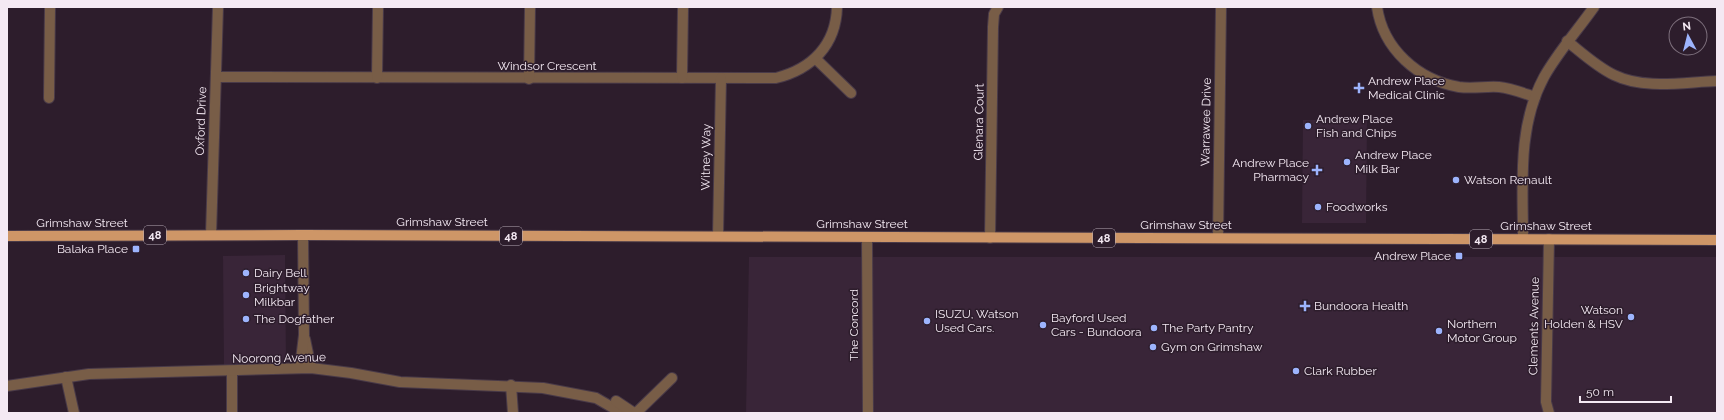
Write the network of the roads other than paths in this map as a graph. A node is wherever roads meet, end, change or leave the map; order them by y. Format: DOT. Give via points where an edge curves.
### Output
graph roads {
  1 [pos="50,7"];
  2 [pos="218,7"];
  3 [pos="378,7"];
  4 [pos="530,7"];
  5 [pos="683,7"];
  6 [pos="837,7"];
  7 [pos="998,7"];
  8 [pos="1221,7"];
  9 [pos="1377,7"];
  10 [pos="1589,9"];
  11 [pos="1567,41"];
  12 [pos="816,58"];
  13 [pos="216,77"];
  14 [pos="377,78"];
  15 [pos="682,78"];
  16 [pos="721,78"];
  17 [pos="529,79"];
  18 [pos="1717,81"];
  19 [pos="851,93"];
  20 [pos="1535,97"];
  21 [pos="49,98"];
  22 [pos="211,235"];
  23 [pos="304,235"];
  24 [pos="7,236"];
  25 [pos="718,236"];
  26 [pos="867,237"];
  27 [pos="990,238"];
  28 [pos="1218,238"];
  29 [pos="1523,239"];
  30 [pos="1549,239"];
  31 [pos="1717,240"];
  32 [pos="304,335"];
  33 [pos="300,368"];
  34 [pos="311,368"];
  35 [pos="232,371"];
  36 [pos="66,377"];
  37 [pos="672,378"];
  38 [pos="38,382"];
  39 [pos="511,385"];
  40 [pos="7,386"];
  41 [pos="543,388"];
  42 [pos="7,392"];
  43 [pos="74,413"];
  44 [pos="232,413"];
  45 [pos="513,413"];
  46 [pos="622,413"];
  47 [pos="635,413"];
  48 [pos="868,413"];
  49 [pos="1549,413"];
  1 -- 21 [label="street"];
  2 -- 13 [label="street, Oxford Drive"];
  3 -- 14 [label="street"];
  4 -- 17 [label="street"];
  5 -- 15 [label="street"];
  6 -- 12 [label="street, Windsor Crescent" via="836,25 826,47"];
  7 -- 27 [label="street, Glenara Court" via="994,14 993,27"];
  8 -- 28 [label="street, Warrawee Drive"];
  9 -- 20 [label="street" via="1383,26 1396,50 1424,75 1460,87 1499,87"];
  10 -- 11 [label="street"];
  11 -- 18 [label="street" via="1603,68 1626,80 1652,84"];
  11 -- 20 [label="street" via="1544,77"];
  12 -- 16 [label="street, Windsor Crescent" via="802,69 776,78"];
  12 -- 19 [label="street"];
  13 -- 14 [label="street, Windsor Crescent"];
  13 -- 22 [label="street, Oxford Drive"];
  14 -- 17 [label="street, Windsor Crescent"];
  15 -- 16 [label="street, Windsor Crescent"];
  15 -- 17 [label="street, Windsor Crescent"];
  16 -- 25 [label="street, Witney Way"];
  20 -- 29 [label="street" via="1524,142"];
  22 -- 23 [label="main road, Grimshaw Street / 48"];
  22 -- 24 [label="main road, Grimshaw Street / 48"];
  23 -- 25 [label="main road, Grimshaw Street / 48"];
  23 -- 32 [label="street"];
  25 -- 26 [label="main road, Grimshaw Street / 48"];
  26 -- 27 [label="main road, Grimshaw Street / 48"];
  26 -- 48 [label="street, The Concord"];
  27 -- 28 [label="main road, Grimshaw Street / 48"];
  28 -- 29 [label="main road, Grimshaw Street / 48"];
  29 -- 30 [label="main road, Grimshaw Street / 48"];
  30 -- 31 [label="main road, Grimshaw Street / 48"];
  30 -- 49 [label="street, Clements Avenue" via="1546,402"];
  32 -- 33 [label="street"];
  32 -- 34 [label="street"];
  33 -- 34 [label="street, Noorong Avenue"];
  33 -- 35 [label="street, Noorong Avenue"];
  34 -- 39 [label="street, Noorong Avenue" via="400,382"];
  35 -- 36 [label="street, Noorong Avenue" via="109,373"];
  35 -- 44 [label="street"];
  36 -- 38 [label="street, Noorong Avenue"];
  36 -- 43 [label="street"];
  37 -- 47 [label="street"];
  38 -- 40 [label="street, Noorong Avenue"];
  38 -- 42 [label="street, Noorong Avenue"];
  39 -- 41 [label="street, Noorong Avenue"];
  39 -- 45 [label="street"];
  41 -- 46 [label="street, Noorong Avenue" via="596,398"];
  41 -- 47 [label="street, Noorong Avenue" via="592,390 612,398"];
}
